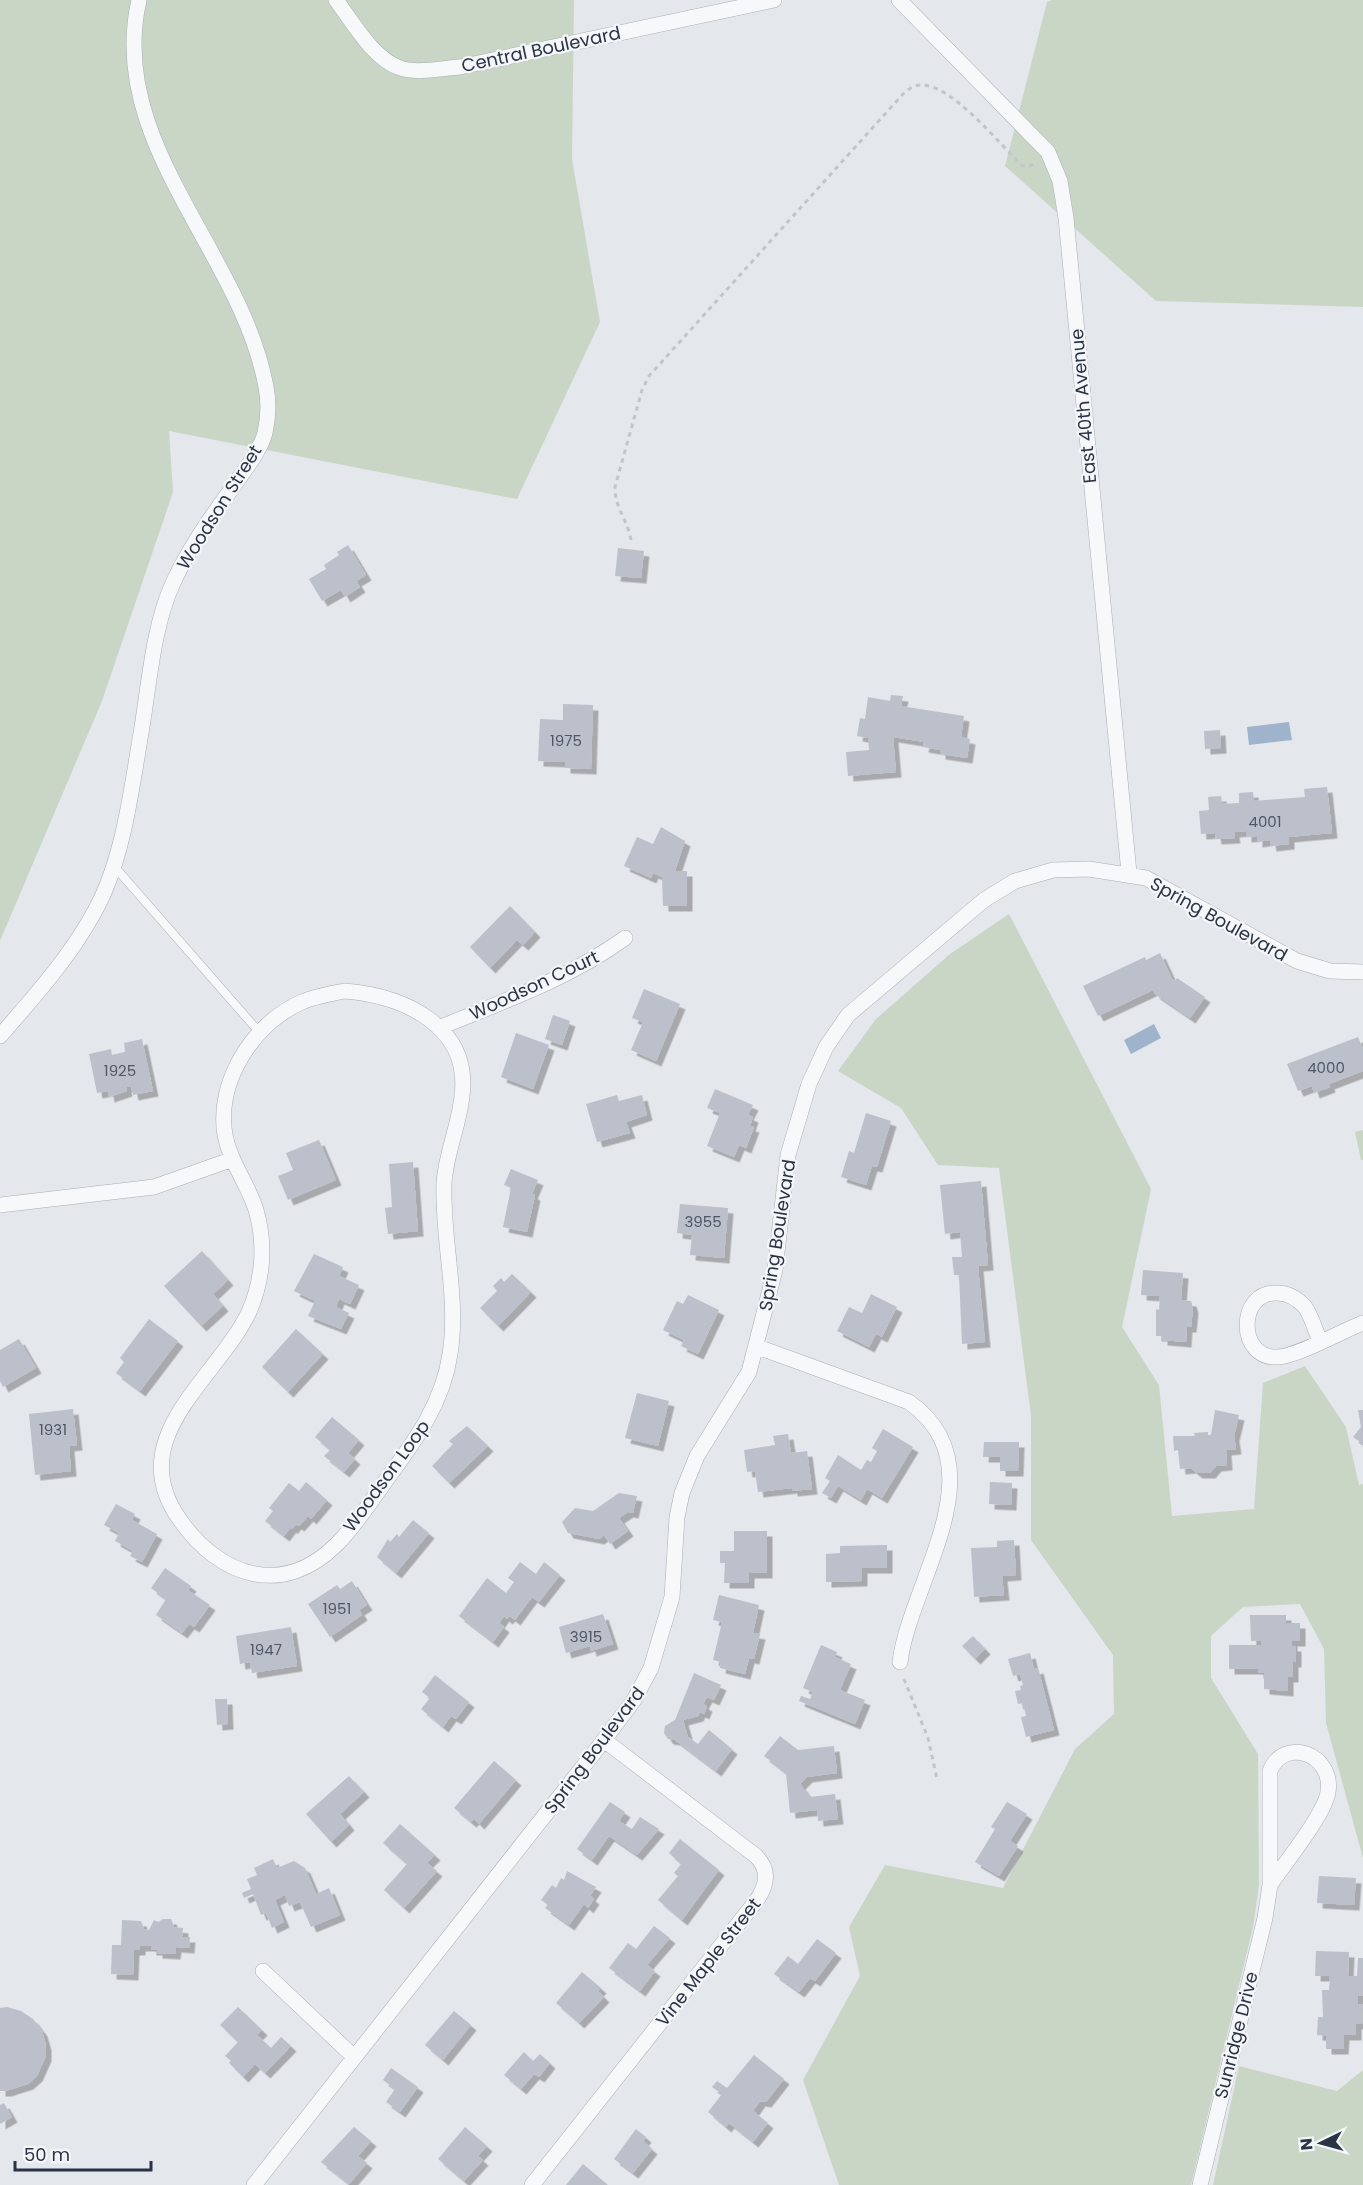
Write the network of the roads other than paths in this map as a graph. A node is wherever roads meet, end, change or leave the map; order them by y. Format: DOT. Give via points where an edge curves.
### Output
graph roads {
  1 [pos="139,0"];
  2 [pos="336,0"];
  3 [pos="774,0"];
  4 [pos="904,2"];
  5 [pos="114,866"];
  6 [pos="1129,873"];
  7 [pos="625,938"];
  8 [pos="1363,972"];
  9 [pos="441,1027"];
  10 [pos="260,1033"];
  11 [pos="0,1036"];
  12 [pos="233,1159"];
  13 [pos="0,1205"];
  14 [pos="1363,1323"];
  15 [pos="1320,1341"];
  16 [pos="758,1347"];
  17 [pos="900,1662"];
  18 [pos="604,1740"];
  19 [pos="1269,1885"];
  20 [pos="263,1971"];
  21 [pos="354,2057"];
  22 [pos="254,2185"];
  23 [pos="532,2185"];
  24 [pos="1200,2185"];
  1 -- 5 [label="street, Woodson Street" via="134,49 143,111 153,141 234,292 262,367 268,413 255,455 184,559 171,587"];
  2 -- 3 [label="street, Central Boulevard" via="386,60 400,68 417,70 460,67"];
  4 -- 6 [label="street, East 40th Avenue" via="1049,154 1060,181"];
  5 -- 10 [label="lane"];
  5 -- 11 [label="street, Woodson Street" via="101,900 75,941"];
  6 -- 8 [label="street, Spring Boulevard" via="1146,878 1297,962 1330,971"];
  6 -- 16 [label="street, Spring Boulevard" via="1053,870 1015,881 974,909 848,1015 826,1047 809,1083 789,1155 775,1270"];
  7 -- 9 [label="street, Woodson Court" via="547,983"];
  9 -- 10 [label="street, Woodson Loop" via="386,996 345,992 299,1003"];
  9 -- 12 [label="street, Woodson Loop" via="460,1059 463,1077 444,1182 451,1352 442,1390 421,1433 336,1545 304,1568 269,1576 234,1569 206,1552 177,1517 161,1480 162,1447 177,1416 247,1315 261,1281 262,1245 256,1211"];
  10 -- 12 [label="street, Woodson Loop" via="239,1063 227,1090 224,1125"];
  12 -- 13 [label="street" via="154,1187"];
  14 -- 15 [label="street"];
  15 -- 15 [label="street" via="1304,1306 1288,1295 1265,1295 1250,1309 1247,1333 1258,1352 1279,1357"];
  16 -- 17 [label="street" via="909,1402 927,1418 943,1445 950,1482 946,1517 907,1623"];
  16 -- 18 [label="street, Spring Boulevard" via="739,1391 688,1474 677,1517 673,1590 665,1627 651,1668 634,1700"];
  18 -- 21 [label="street, Spring Boulevard"];
  18 -- 23 [label="street, Vine Maple Street" via="756,1856 765,1867 765,1884 757,1900"];
  19 -- 19 [label="street, Sunridge Drive" via="1270,1771 1284,1756 1312,1756 1327,1774 1326,1799"];
  19 -- 24 [label="street, Sunridge Drive" via="1263,1930"];
  20 -- 21 [label="street"];
  21 -- 22 [label="street, Spring Boulevard"];
}
